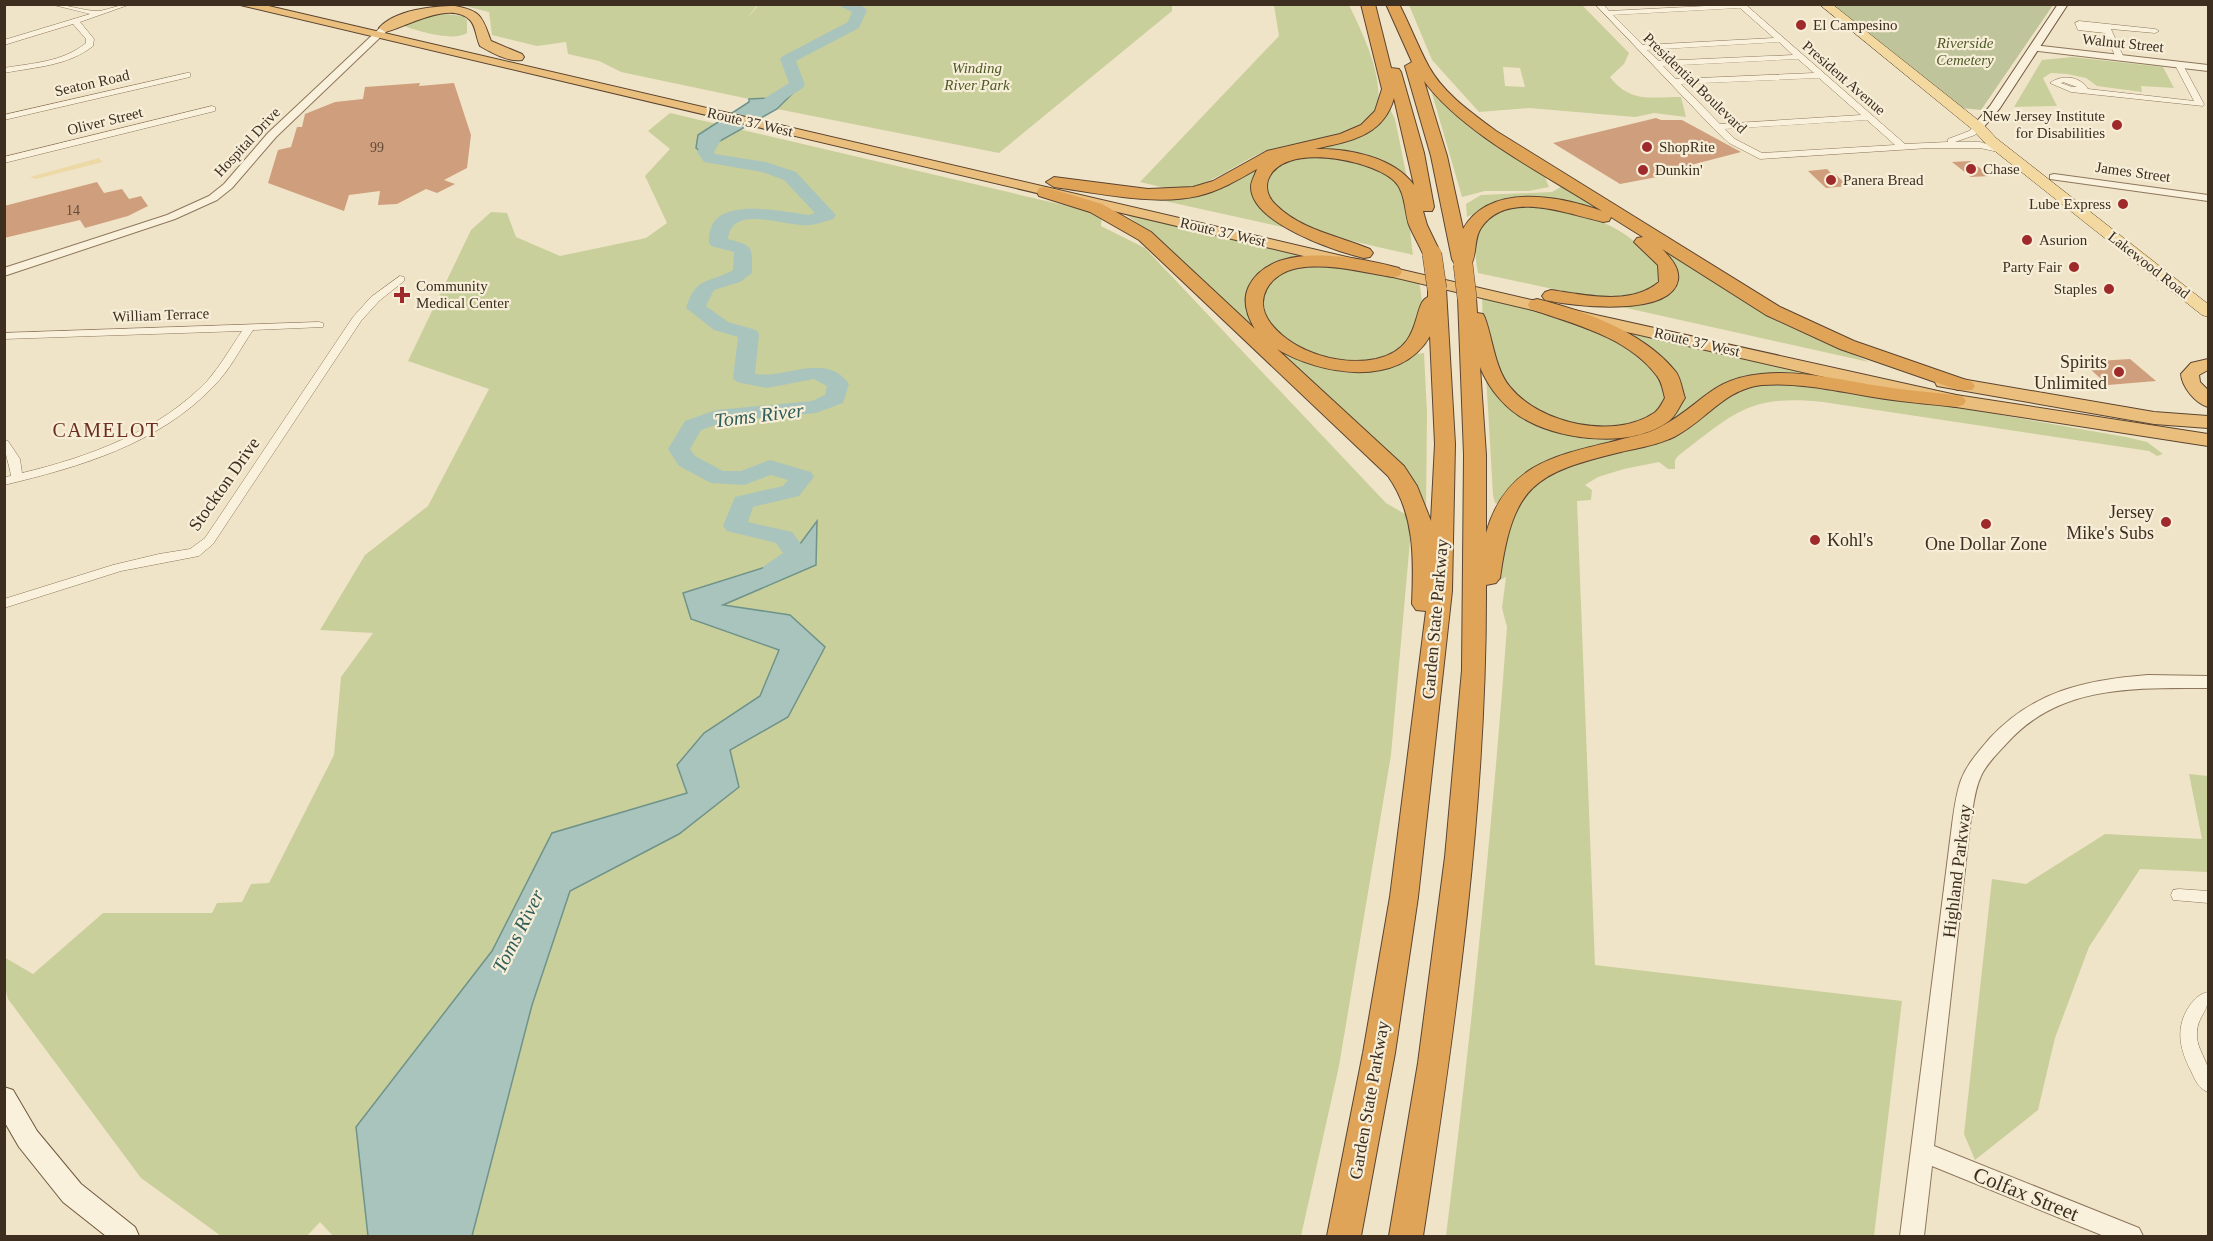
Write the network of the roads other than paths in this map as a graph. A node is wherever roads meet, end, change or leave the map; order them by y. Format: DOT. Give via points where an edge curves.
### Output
graph roads {
  1 [pos="53,4"];
  2 [pos="128,4"];
  3 [pos="242,4"];
  4 [pos="284,4"];
  5 [pos="1368,4"];
  6 [pos="1387,4"];
  7 [pos="1392,4"];
  8 [pos="1598,4"];
  9 [pos="1824,4"];
  10 [pos="2063,4"];
  11 [pos="1741,5"];
  12 [pos="1606,13"];
  13 [pos="104,14"];
  14 [pos="76,22"];
  15 [pos="2155,31"];
  16 [pos="379,32"];
  17 [pos="1780,40"];
  18 [pos="4,43"];
  19 [pos="1639,48"];
  20 [pos="2033,48"];
  21 [pos="1799,57"];
  22 [pos="2120,58"];
  23 [pos="533,62"];
  24 [pos="1655,64"];
  25 [pos="2179,64"];
  26 [pos="2208,68"];
  27 [pos="4,71"];
  28 [pos="187,75"];
  29 [pos="1821,75"];
  30 [pos="1673,82"];
  31 [pos="2075,90"];
  32 [pos="212,109"];
  33 [pos="712,109"];
  34 [pos="1868,117"];
  35 [pos="4,118"];
  36 [pos="1717,127"];
  37 [pos="1978,127"];
  38 [pos="1929,145"];
  39 [pos="1904,148"];
  40 [pos="2003,150"];
  41 [pos="4,160"];
  42 [pos="2054,177"];
  43 [pos="1049,187"];
  44 [pos="2208,198"];
  45 [pos="1364,253"];
  46 [pos="1432,254"];
  47 [pos="1463,264"];
  48 [pos="4,272"];
  49 [pos="1393,272"];
  50 [pos="400,279"];
  51 [pos="1437,289"];
  52 [pos="1467,298"];
  53 [pos="2208,300"];
  54 [pos="1544,301"];
  55 [pos="2208,312"];
  56 [pos="319,325"];
  57 [pos="250,327"];
  58 [pos="4,336"];
  59 [pos="2208,364"];
  60 [pos="1960,394"];
  61 [pos="2208,401"];
  62 [pos="2208,422"];
  63 [pos="2208,440"];
  64 [pos="4,443"];
  65 [pos="11,480"];
  66 [pos="4,604"];
  67 [pos="1431,660"];
  68 [pos="1474,670"];
  69 [pos="2208,682"];
  70 [pos="2179,895"];
  71 [pos="2208,897"];
  72 [pos="2208,999"];
  73 [pos="2208,1084"];
  74 [pos="4,1098"];
  75 [pos="1921,1151"];
  76 [pos="126,1236"];
  77 [pos="1344,1236"];
  78 [pos="1406,1236"];
  79 [pos="1912,1236"];
  80 [pos="2131,1236"];
  1 -- 13 [label="street"];
  2 -- 13 [label="street"];
  3 -- 16 [label="highway, Route 37 West"];
  4 -- 16 [label="highway, Route 37 West"];
  5 -- 43 [label="highway" via="1389,89 1382,112 1366,128 1345,137 1273,154 1220,184 1195,192 1148,194"];
  5 -- 46 [label="highway, Garden State Parkway" via="1403,102 1423,189"];
  6 -- 47 [label="highway, Garden State Parkway" via="1432,130"];
  7 -- 60 [label="highway" via="1438,90 1491,134 1779,314"];
  8 -- 12 [label="street, Presidential Boulevard"];
  9 -- 37 [label="main road, Lakewood Road"];
  10 -- 20 [label="main road"];
  11 -- 12 [label="street"];
  11 -- 17 [label="street, President Avenue"];
  12 -- 19 [label="street, Presidential Boulevard"];
  13 -- 14 [label="street"];
  14 -- 18 [label="street"];
  14 -- 27 [label="street" via="90,39 84,50"];
  15 -- 22 [label="street" via="2107,28"];
  16 -- 23 [label="highway, Route 37 West"];
  16 -- 23 [label="highway" via="423,12 465,11 478,22 484,43"];
  16 -- 33 [label="highway, Route 37 West"];
  16 -- 48 [label="street, Hospital Drive" via="213,198 171,217"];
  17 -- 19 [label="street"];
  17 -- 21 [label="street, President Avenue"];
  19 -- 24 [label="street, Presidential Boulevard"];
  20 -- 22 [label="street, Walnut Street"];
  20 -- 37 [label="main road"];
  21 -- 24 [label="street"];
  21 -- 29 [label="street, President Avenue"];
  22 -- 25 [label="street, Walnut Street"];
  23 -- 33 [label="highway, Route 37 West"];
  24 -- 30 [label="street, Presidential Boulevard"];
  25 -- 26 [label="street, Walnut Street"];
  25 -- 31 [label="street" via="2200,105"];
  28 -- 35 [label="street, Seaton Road"];
  29 -- 30 [label="street"];
  29 -- 34 [label="street, President Avenue"];
  30 -- 36 [label="street, Presidential Boulevard"];
  32 -- 41 [label="street, Oliver Street"];
  33 -- 43 [label="highway, Route 37 West"];
  34 -- 36 [label="street"];
  34 -- 39 [label="street, President Avenue"];
  36 -- 39 [label="street, Presidential Boulevard" via="1732,141 1760,156"];
  37 -- 38 [label="street, Presidential Boulevard" via="1957,139"];
  37 -- 40 [label="main road, Lakewood Road"];
  37 -- 42 [label="main road, Lakewood Road" via="2006,140"];
  38 -- 39 [label="street, Presidential Boulevard"];
  38 -- 40 [label="street, Presidential Boulevard" via="1980,145"];
  40 -- 55 [label="main road, Lakewood Road"];
  42 -- 44 [label="street, James Street"];
  42 -- 53 [label="main road, Lakewood Road"];
  43 -- 45 [label="highway, Route 37 West"];
  43 -- 49 [label="highway, Route 37 West"];
  43 -- 67 [label="highway" via="1145,236 1402,478 1416,503 1422,529 1424,607"];
  45 -- 46 [label="highway" via="1297,227 1272,211 1259,190 1264,171 1286,158 1311,153 1342,154 1378,164 1397,175 1410,191 1418,224"];
  45 -- 54 [label="highway, Route 37 West"];
  46 -- 51 [label="highway, Garden State Parkway, bridge"];
  47 -- 52 [label="highway, Garden State Parkway, bridge"];
  47 -- 54 [label="highway" via="1470,231 1483,215 1506,205 1542,202 1580,208 1612,221 1644,242 1669,270 1665,288 1645,299"];
  49 -- 51 [label="highway" via="1326,262 1281,267 1257,285 1256,311 1267,332 1290,349 1327,363 1365,366 1390,361 1413,347 1426,327"];
  49 -- 54 [label="highway, Route 37 West"];
  50 -- 66 [label="street, Stockton Drive" via="357,318 209,541 194,553 124,566"];
  51 -- 67 [label="highway, Garden State Parkway" via="1444,490 1440,591"];
  52 -- 54 [label="highway" via="1500,387 1515,404 1535,417 1574,430 1613,433 1646,427 1670,411 1674,398 1671,383 1650,356"];
  52 -- 68 [label="highway, Garden State Parkway" via="1475,455"];
  54 -- 60 [label="highway, Route 37 West"];
  56 -- 57 [label="street, William Terrace"];
  57 -- 58 [label="street, William Terrace"];
  57 -- 65 [label="street" via="212,382 163,421 102,452"];
  59 -- 61 [label="highway" via="2190,374 2191,383"];
  60 -- 62 [label="highway, Route 37 West"];
  60 -- 63 [label="highway, Route 37 West"];
  60 -- 68 [label="highway" via="1814,381 1748,381 1720,391 1660,435 1548,467 1518,490 1497,528"];
  64 -- 65 [label="street" via="14,459"];
  67 -- 77 [label="highway, Garden State Parkway" via="1401,916"];
  68 -- 78 [label="highway, Garden State Parkway" via="1455,891 1434,1063"];
  69 -- 75 [label="street, Highland Parkway" via="2092,686 2057,697 2004,732 1972,775 1961,825"];
  70 -- 71 [label="street"];
  72 -- 73 [label="street" via="2189,1025 2189,1042 2197,1068"];
  74 -- 76 [label="main road" via="27,1139 72,1193"];
  75 -- 79 [label="street, Highland Parkway"];
  75 -- 80 [label="street, Colfax Street"];
}
